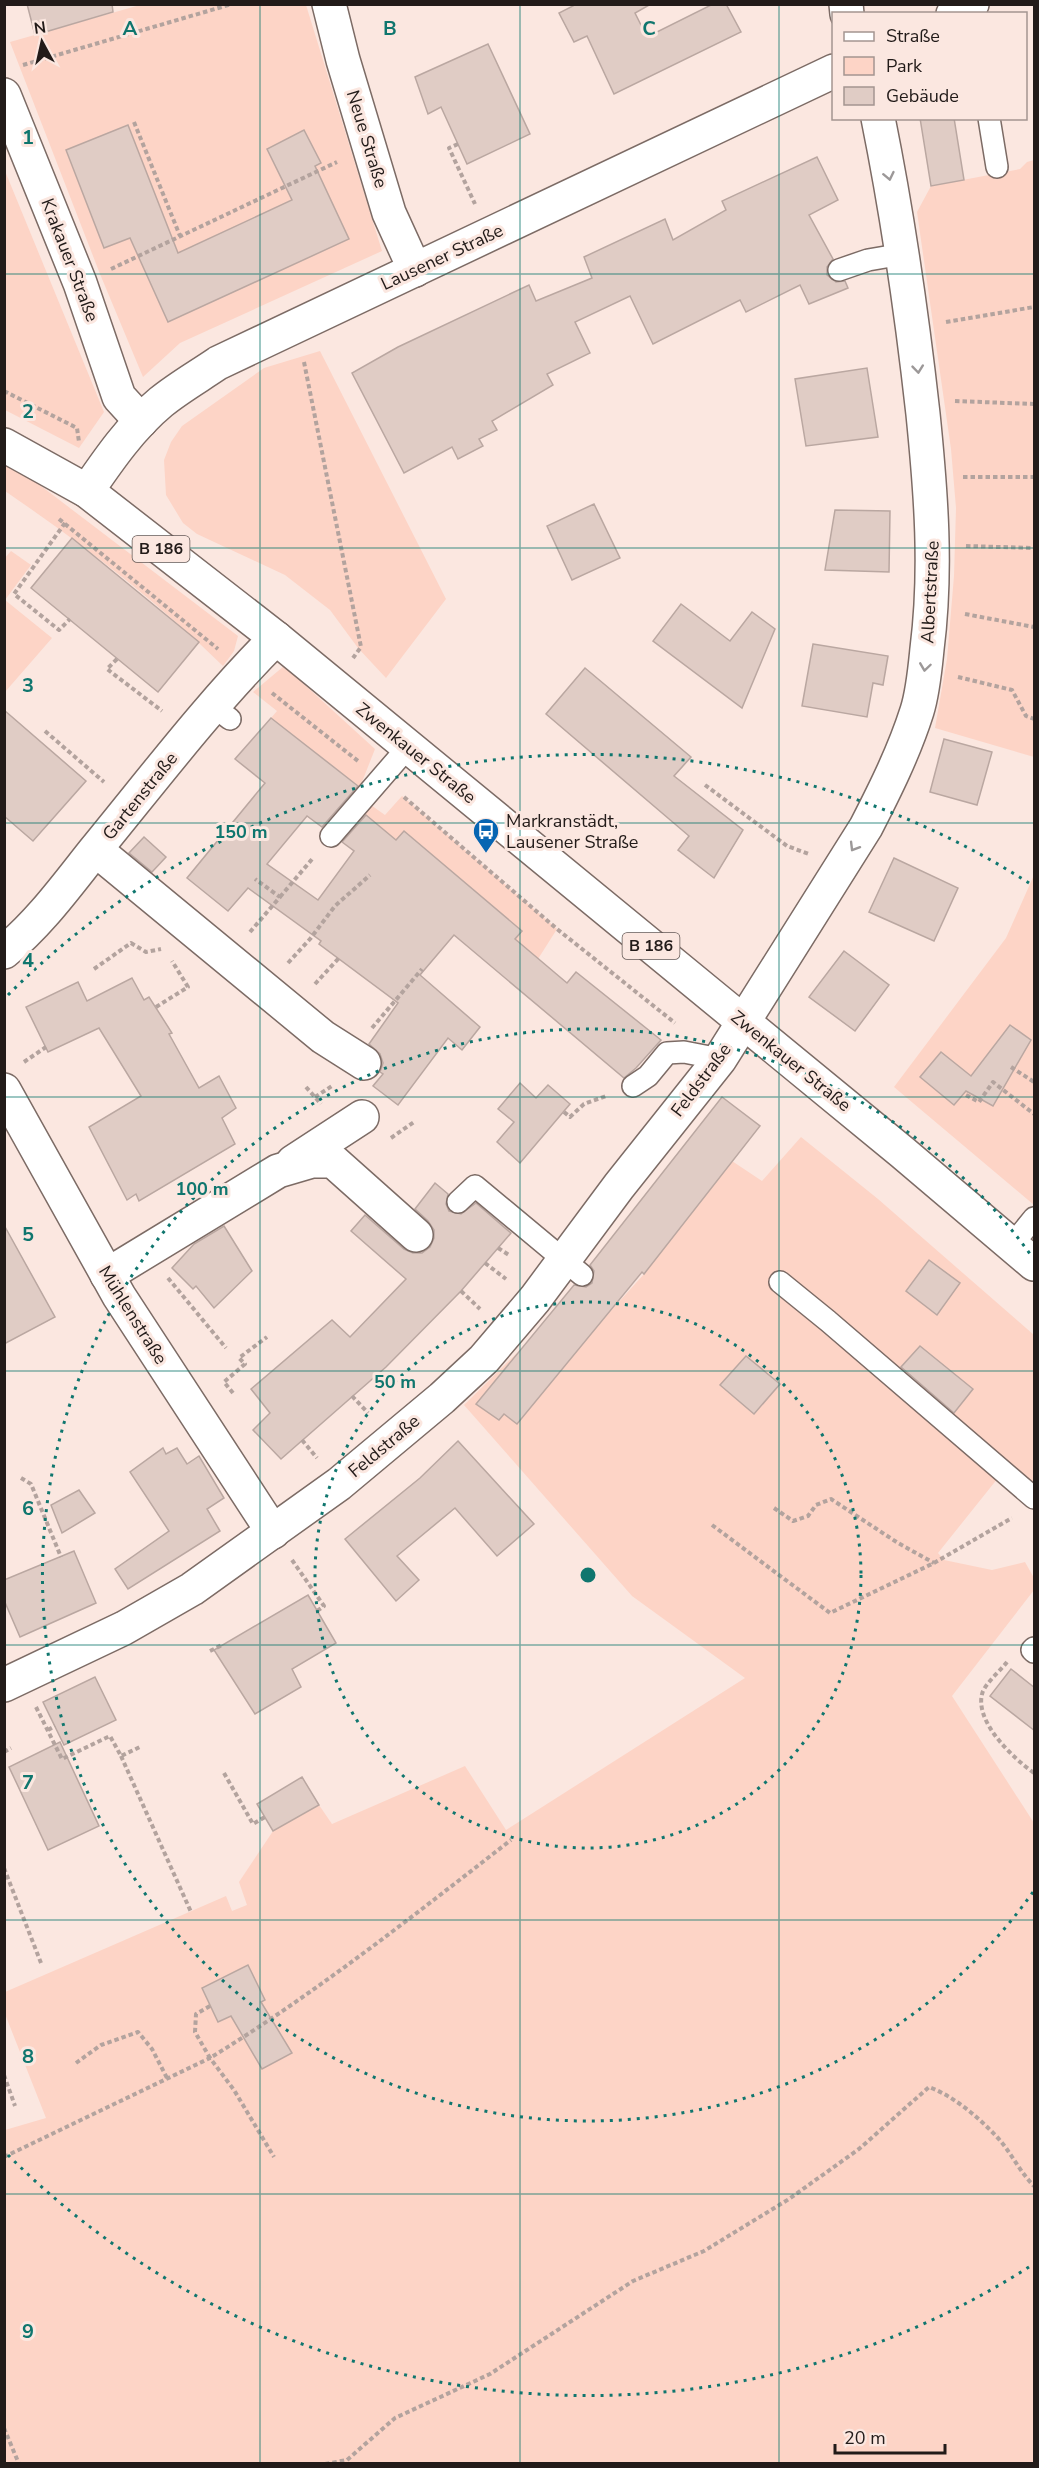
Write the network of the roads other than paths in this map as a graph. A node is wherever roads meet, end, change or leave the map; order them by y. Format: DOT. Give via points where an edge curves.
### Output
graph roads {
  1 [pos="329,4"];
  2 [pos="832,72"];
  3 [pos="10,81"];
  4 [pos="878,120"];
  5 [pos="989,120"];
  6 [pos="997,166"];
  7 [pos="903,254"];
  8 [pos="415,270"];
  9 [pos="839,270"];
  10 [pos="141,421"];
  11 [pos="4,445"];
  12 [pos="87,491"];
  13 [pos="276,638"];
  14 [pos="408,747"];
  15 [pos="331,836"];
  16 [pos="96,850"];
  17 [pos="4,952"];
  18 [pos="743,1022"];
  19 [pos="720,1059"];
  20 [pos="361,1061"];
  21 [pos="12,1077"];
  22 [pos="633,1086"];
  23 [pos="362,1117"];
  24 [pos="278,1171"];
  25 [pos="458,1202"];
  26 [pos="1035,1218"];
  27 [pos="416,1235"];
  28 [pos="1023,1254"];
  29 [pos="574,1267"];
  30 [pos="107,1275"];
  31 [pos="780,1282"];
  32 [pos="1035,1498"];
  33 [pos="273,1532"];
  34 [pos="13,1681"];
  1 -- 8 [label="street, Neue Straße" via="389,213"];
  2 -- 8 [label="street, Lausener Straße"];
  3 -- 10 [label="street, Krakauer Straße" via="119,397"];
  4 -- 7 [label="street, Albertstraße, one-way"];
  5 -- 6 [label="lane"];
  7 -- 9 [label="lane"];
  7 -- 18 [label="street, Albertstraße, one-way" via="930,479 934,548 932,608 918,710 887,787"];
  8 -- 10 [label="street, Lausener Straße" via="218,363 162,401"];
  10 -- 12 [label="street, Lausener Straße"];
  11 -- 12 [label="street, Zwenkauer Straße / B 186"];
  12 -- 13 [label="street, Zwenkauer Straße / B 186"];
  13 -- 14 [label="street, Zwenkauer Straße / B 186"];
  13 -- 16 [label="street, Gartenstraße" via="221,712 190,734"];
  14 -- 15 [label="lane"];
  14 -- 18 [label="street, Zwenkauer Straße / B 186"];
  16 -- 17 [label="street, Gartenstraße"];
  16 -- 20 [label="street" via="175,936 233,962 323,1037"];
  18 -- 19 [label="street, Feldstraße"];
  18 -- 28 [label="street, Zwenkauer Straße / B 186"];
  19 -- 22 [label="lane" via="667,1053 648,1076"];
  19 -- 29 [label="street, Feldstraße" via="619,1186"];
  21 -- 30 [label="street, Mühlenstraße"];
  23 -- 24 [label="street"];
  24 -- 27 [label="street" via="312,1161 333,1161"];
  24 -- 30 [label="street"];
  25 -- 29 [label="lane" via="475,1186"];
  26 -- 28 [label="lane"];
  29 -- 33 [label="street, Feldstraße" via="442,1398 339,1484"];
  30 -- 33 [label="street, Mühlenstraße"];
  31 -- 32 [label="lane"];
  33 -- 34 [label="street, Feldstraße" via="192,1589 124,1628"];
}
